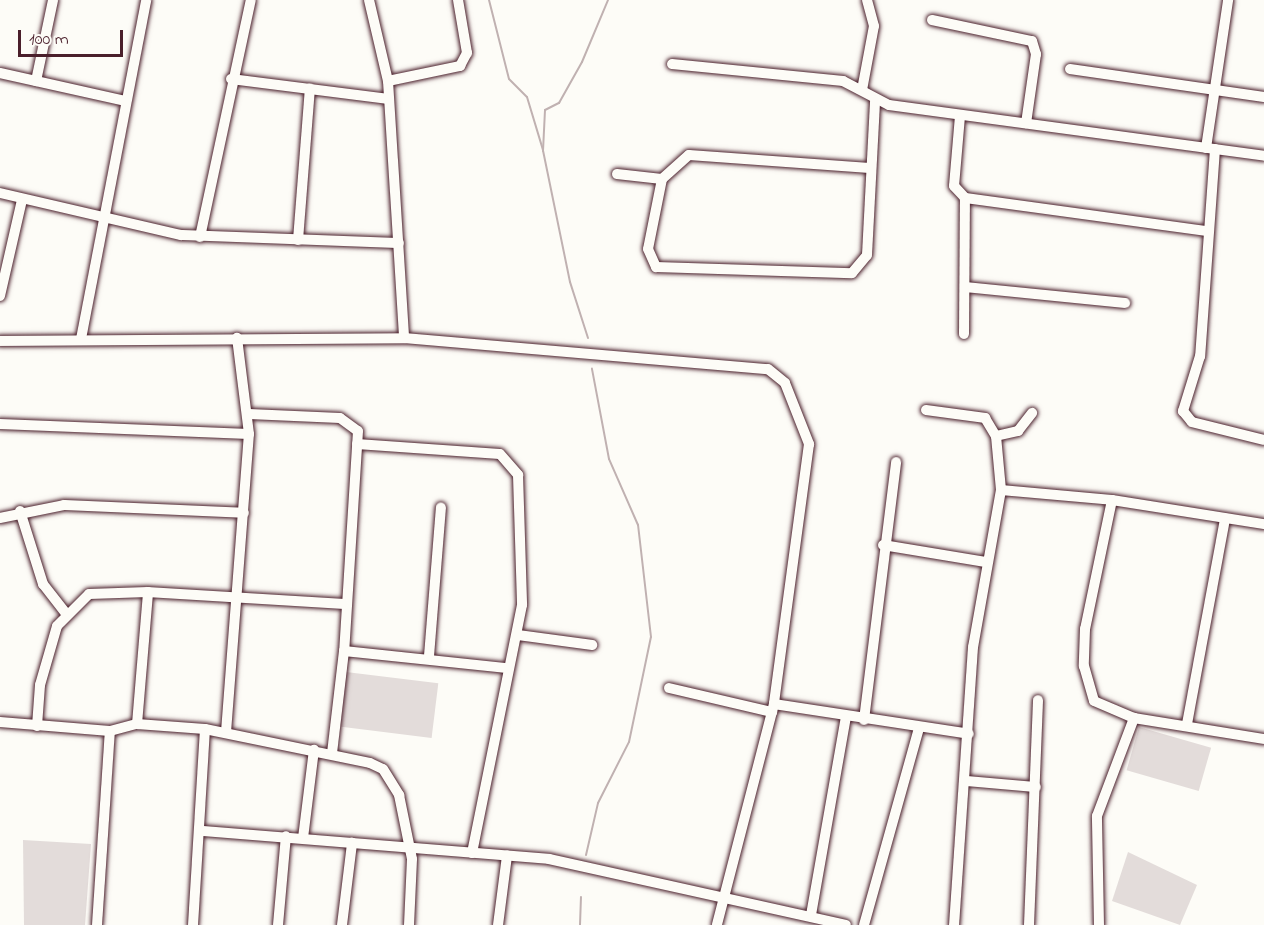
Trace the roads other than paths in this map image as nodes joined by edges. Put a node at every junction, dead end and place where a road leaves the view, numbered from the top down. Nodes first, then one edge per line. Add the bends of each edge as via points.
1 (53, 0) edge
2 (147, 0) edge
3 (250, 0) edge
4 (369, 0) edge
5 (458, 0) edge
6 (867, 0) edge
7 (1228, 0) edge
8 (932, 20) dead end
9 (672, 64) dead end
10 (1070, 69) dead end
11 (0, 73) edge
12 (231, 79) junction
13 (36, 81) junction
14 (388, 81) junction
15 (310, 88) junction
16 (862, 90) junction
17 (1214, 92) junction
18 (1264, 97) edge
19 (389, 99) junction
20 (874, 100) junction
21 (125, 101) junction
22 (960, 116) junction
23 (1026, 123) junction
24 (1211, 148) junction
25 (1264, 156) edge
26 (870, 168) junction
27 (616, 174) dead end
28 (662, 179) junction
29 (0, 193) edge
30 (964, 198) junction
31 (22, 200) junction
32 (102, 219) junction
33 (1206, 231) junction
34 (200, 237) junction
35 (298, 240) junction
36 (399, 243) junction
37 (1, 283) edge
38 (965, 286) junction
39 (0, 296) edge
40 (1125, 303) dead end
41 (964, 334) dead end
42 (237, 338) junction
43 (404, 338) junction
44 (81, 339) junction
45 (0, 341) edge
46 (926, 410) dead end
47 (1032, 413) dead end
48 (249, 414) junction
49 (0, 424) edge
50 (249, 434) junction
51 (996, 436) junction
52 (1264, 440) edge
53 (357, 444) junction
54 (896, 462) dead end
55 (1001, 490) junction
56 (1113, 500) junction
57 (441, 507) dead end
58 (20, 511) junction
59 (244, 513) junction
60 (0, 518) edge
61 (1225, 518) junction
62 (1264, 524) edge
63 (883, 545) junction
64 (986, 562) junction
65 (148, 592) junction
66 (239, 597) junction
67 (344, 604) junction
68 (65, 612) junction
69 (518, 635) junction
70 (592, 645) dead end
71 (345, 651) junction
72 (429, 656) junction
73 (507, 668) junction
74 (669, 688) dead end
75 (1038, 700) dead end
76 (773, 708) junction
77 (846, 717) junction
78 (1134, 718) junction
79 (864, 720) junction
80 (0, 722) edge
81 (137, 724) junction
82 (1187, 724) junction
83 (37, 726) junction
84 (919, 728) junction
85 (205, 729) junction
86 (110, 731) junction
87 (226, 732) junction
88 (969, 734) junction
89 (1264, 740) edge
90 (314, 750) junction
91 (332, 753) junction
92 (966, 781) junction
93 (1036, 787) junction
94 (202, 831) junction
95 (286, 836) junction
96 (303, 838) junction
97 (352, 843) junction
98 (406, 847) junction
99 (471, 853) junction
100 (507, 856) junction
101 (725, 898) junction
102 (806, 914) junction
103 (97, 925) edge
104 (193, 925) edge
105 (278, 925) edge
106 (342, 925) edge
107 (409, 925) edge
108 (498, 925) edge
109 (717, 925) edge
110 (797, 925) edge
111 (846, 925) edge
112 (864, 925) edge
113 (954, 925) edge
114 (1029, 925) edge
115 (1100, 925) edge

1 - 13 street
2 - 21 street
3 - 12 street
4 - 14 street
5 - 14 street via 467,53 460,66
6 - 16 street via 874,26
7 - 17 street
8 - 23 street via 1032,41 1036,54
9 - 16 street via 843,81
10 - 17 street
11 - 13 street
12 - 15 street
12 - 34 street
13 - 21 street
14 - 19 street
15 - 19 street
15 - 35 street
16 - 20 street
17 - 18 street
17 - 24 street
19 - 36 street
20 - 22 street
20 - 26 street
21 - 32 street
22 - 23 street
22 - 30 street via 954,186
23 - 24 street
24 - 25 street
24 - 33 street
26 - 28 street via 689,155
26 - 28 street via 867,255 852,273 656,267 648,249
27 - 28 street
29 - 31 street
30 - 33 street
30 - 38 street
31 - 32 street
31 - 37 street
32 - 34 street
32 - 44 street
33 - 52 street via 1200,356 1183,411 1192,422
34 - 35 street
35 - 36 street
36 - 43 street
37 - 39 street
38 - 40 street
38 - 41 street
42 - 43 street
42 - 44 street
42 - 48 street
43 - 76 street via 768,369 785,383 809,444
44 - 45 street
46 - 51 street via 986,418
47 - 51 street via 1018,431
48 - 50 street
48 - 53 street via 340,418 352,422
49 - 50 street
50 - 59 street
51 - 55 street
53 - 67 street
53 - 69 street via 500,454 512,463 523,514
54 - 63 street
55 - 56 street
55 - 64 street
56 - 61 street
56 - 78 street via 1085,629 1084,666 1094,701
57 - 72 street
58 - 59 street via 64,505
58 - 60 street
58 - 68 street via 43,584
59 - 66 street
61 - 62 street
61 - 82 street
63 - 64 street
63 - 79 street
64 - 88 street via 973,647
65 - 66 street
65 - 68 street via 90,594
65 - 81 street
66 - 67 street
66 - 87 street
67 - 71 street
68 - 83 street via 45,661
69 - 70 street
69 - 73 street
71 - 72 street
71 - 91 street
72 - 73 street
73 - 99 street
74 - 76 street
75 - 93 street
76 - 77 street
76 - 101 street
77 - 79 street
77 - 102 street
78 - 82 street
78 - 115 street via 1097,816
79 - 84 street
80 - 83 street
81 - 85 street
81 - 86 street
82 - 89 street
83 - 86 street
84 - 88 street
84 - 112 street
85 - 87 street
85 - 94 street
86 - 103 street
87 - 90 street
88 - 92 street
90 - 91 street
90 - 96 street
91 - 98 street via 370,763 387,775 399,795
92 - 93 street
92 - 113 street
93 - 114 street
94 - 95 street
94 - 104 street
95 - 96 street
95 - 105 street
96 - 97 street
97 - 98 street
97 - 106 street
98 - 99 street
98 - 107 street via 412,859
99 - 100 street
100 - 101 street via 572,862
100 - 108 street
101 - 102 street
101 - 109 street
102 - 110 street
102 - 111 street

